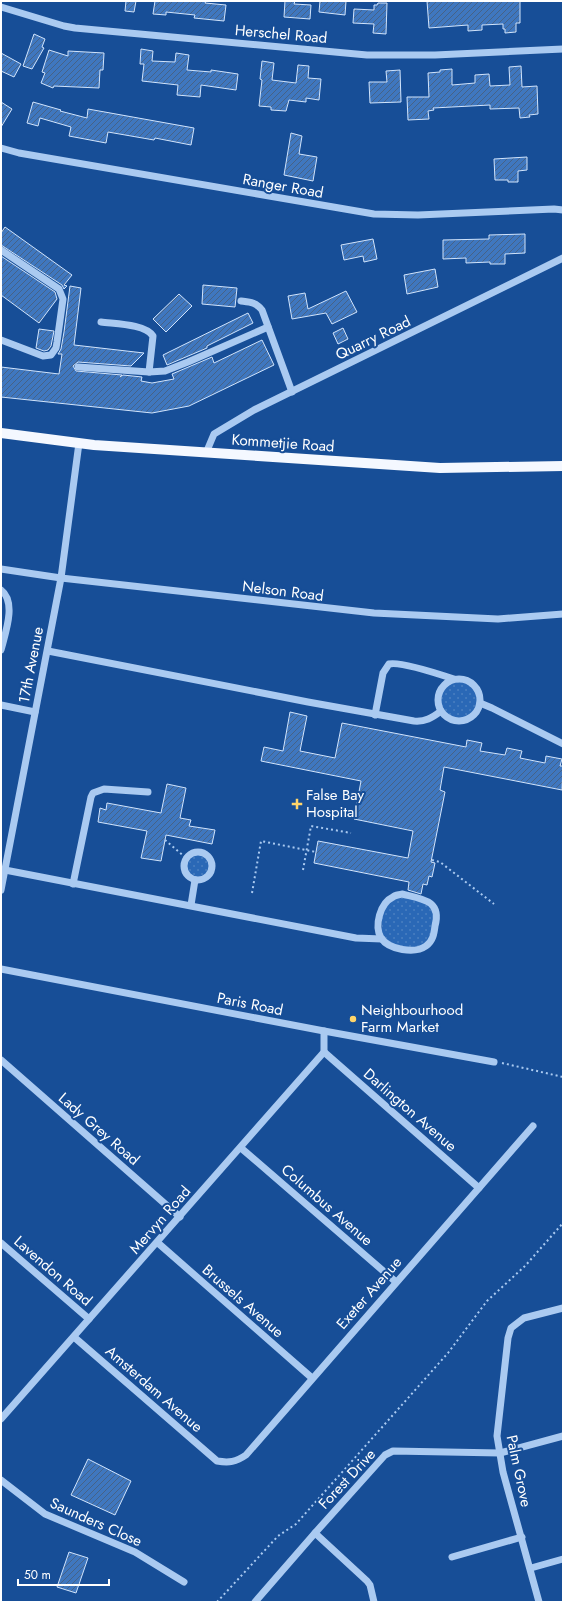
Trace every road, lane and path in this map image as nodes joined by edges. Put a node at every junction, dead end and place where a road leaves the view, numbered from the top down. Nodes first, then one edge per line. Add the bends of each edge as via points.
1 (1, 6) edge
2 (563, 49) edge
3 (1, 148) edge
4 (563, 210) edge
5 (1, 250) edge
6 (563, 258) edge
7 (241, 301) dead end
8 (101, 322) dead end
9 (268, 327) junction
10 (1, 340) edge
11 (78, 367) dead end
12 (149, 372) junction
13 (292, 392) junction
14 (1, 433) edge
15 (79, 443) junction
16 (206, 453) junction
17 (563, 466) edge
18 (1, 569) edge
19 (61, 578) junction
20 (1, 590) edge
21 (563, 614) edge
22 (1, 650) edge
23 (48, 650) junction
24 (454, 680) junction
25 (480, 703) junction
26 (1, 705) edge
27 (441, 711) junction
28 (35, 712) junction
29 (375, 715) junction
30 (563, 744) edge
31 (148, 792) dead end
32 (351, 833) dead end
33 (165, 840) dead end
34 (306, 850) junction
35 (316, 852) dead end
36 (186, 858) junction
37 (432, 860) dead end
38 (5, 870) junction
39 (303, 870) dead end
40 (195, 880) junction
41 (74, 884) junction
42 (1, 890) edge
43 (252, 893) dead end
44 (494, 904) dead end
45 (191, 905) junction
46 (382, 939) junction
47 (1, 969) edge
48 (324, 1031) junction
49 (324, 1052) junction
50 (1, 1060) edge
51 (494, 1062) joint
52 (563, 1077) edge
53 (533, 1126) dead end
54 (241, 1148) junction
55 (479, 1188) junction
56 (180, 1217) junction
57 (563, 1223) edge
58 (1, 1243) edge
59 (158, 1243) junction
60 (396, 1282) junction
61 (563, 1308) edge
62 (89, 1320) junction
63 (74, 1337) junction
64 (312, 1378) junction
65 (1, 1419) edge
66 (563, 1436) edge
67 (500, 1453) junction
68 (217, 1461) joint
69 (1, 1480) edge
70 (315, 1533) junction
71 (522, 1537) junction
72 (452, 1557) dead end
73 (563, 1559) edge
74 (531, 1568) junction
75 (184, 1582) dead end
76 (217, 1602) edge
77 (255, 1602) edge
78 (374, 1602) edge
79 (539, 1602) edge

1 - 2 street, Herschel Road via 75,28 367,56
3 - 4 street, Ranger Road via 33,156 374,214
5 - 10 street via 59,289 63,298 56,348 51,355 43,356
6 - 13 street, Quarry Road
7 - 9 street via 259,306
8 - 12 street via 141,327 150,332 152,336
9 - 12 street via 165,371
9 - 13 street
11 - 12 street
13 - 16 street, Quarry Road via 220,429 214,434
14 - 15 main road, Kommetjie Road
15 - 16 main road, Kommetjie Road
15 - 19 street, 17th Avenue
16 - 17 main road, Kommetjie Road via 440,468
18 - 19 street, Nelson Road
19 - 21 street, Nelson Road via 374,614 498,619
19 - 23 street, 17th Avenue
20 - 22 street via 8,598 9,604
23 - 28 street, 17th Avenue
23 - 29 street
24 - 25 street via 473,684 478,690
24 - 27 street via 443,686 439,692
24 - 29 street via 430,671 389,664 383,673
25 - 27 street via 474,715 463,721 451,720
25 - 30 street
26 - 28 street
27 - 29 street via 420,722
28 - 38 street, 17th Avenue
31 - 41 street via 104,789 93,793
32 - 34 path via 311,826
33 - 36 path
34 - 35 path
34 - 39 path
34 - 43 path via 261,841
36 - 40 street via 184,872
36 - 40 street via 198,852 210,858 211,872 204,879
37 - 44 path via 440,862
38 - 41 street
38 - 42 street, 17th Avenue
40 - 45 street
41 - 45 street
45 - 46 street via 356,938
46 - 46 street via 378,926 386,901 402,894 424,899 432,904 437,919 432,939 427,945 413,950 397,948
47 - 48 street, Paris Road
48 - 49 street
48 - 51 street, Paris Road
49 - 54 street, Mervyn Road
49 - 55 street, Darlington Avenue
50 - 56 street, Lady Grey Road
51 - 52 path
53 - 55 street, Exeter Avenue
54 - 56 street, Mervyn Road
54 - 60 street, Columbus Avenue
55 - 60 street, Exeter Avenue
56 - 59 street, Mervyn Road
57 - 76 path via 526,1266 487,1300 448,1353 296,1524 278,1536
58 - 62 street, Lavendon Road
59 - 62 street, Mervyn Road
59 - 64 street, Brussels Avenue
60 - 64 street, Exeter Avenue
61 - 67 street, Palm Grove via 524,1318 511,1328 497,1436
62 - 63 street, Mervyn Road
63 - 65 street, Mervyn Road
63 - 68 street, Amsterdam Avenue
64 - 68 street, Exeter Avenue via 246,1454 237,1461
66 - 67 street, Forest Drive
67 - 70 street, Forest Drive via 393,1451 378,1461
67 - 71 street, Palm Grove
69 - 75 street, Saunders Close via 45,1514 135,1552
70 - 77 street, Forest Drive
70 - 78 street via 367,1581
71 - 72 street
71 - 74 street, Palm Grove
73 - 74 street
74 - 79 street, Palm Grove

